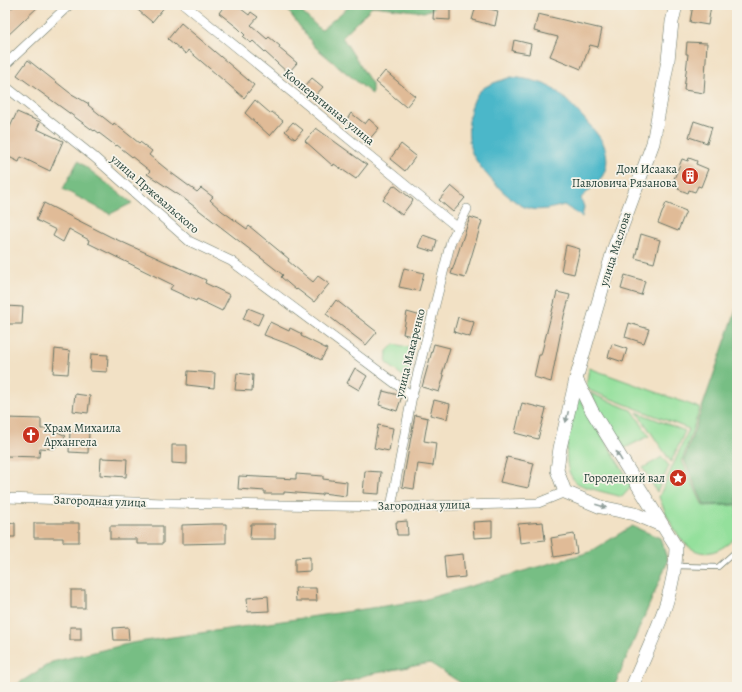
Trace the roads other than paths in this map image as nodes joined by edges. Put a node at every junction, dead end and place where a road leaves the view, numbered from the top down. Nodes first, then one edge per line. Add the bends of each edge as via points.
1 (69, 5) edge
2 (185, 5) edge
3 (676, 5) edge
4 (6, 62) edge
5 (5, 74) edge
6 (5, 86) edge
7 (467, 209) dead end
8 (458, 228) junction
9 (576, 379) junction
10 (412, 396) junction
11 (565, 492) junction
12 (5, 498) edge
13 (391, 507) junction
14 (661, 525) junction
15 (737, 550) edge
16 (676, 566) junction
17 (632, 687) edge

1 - 4 street
2 - 8 street, Кооперативная улица
3 - 9 street, улица Маслова via 653,143 614,248
4 - 5 street
6 - 10 street, улица Пржевальского via 94,157 189,241 231,261
7 - 8 street, улица Макаренко
8 - 10 street, улица Макаренко via 450,241
9 -> 11 street, улица Маслова via 557,470
14 -> 9 street via 592,411
10 - 13 street, улица Макаренко
11 - 13 street, Загородная улица via 538,503
11 -> 14 street via 601,507 635,514
12 - 13 street, Загородная улица
14 - 16 street via 676,547
15 - 16 lane via 718,567
16 - 17 street via 668,599

